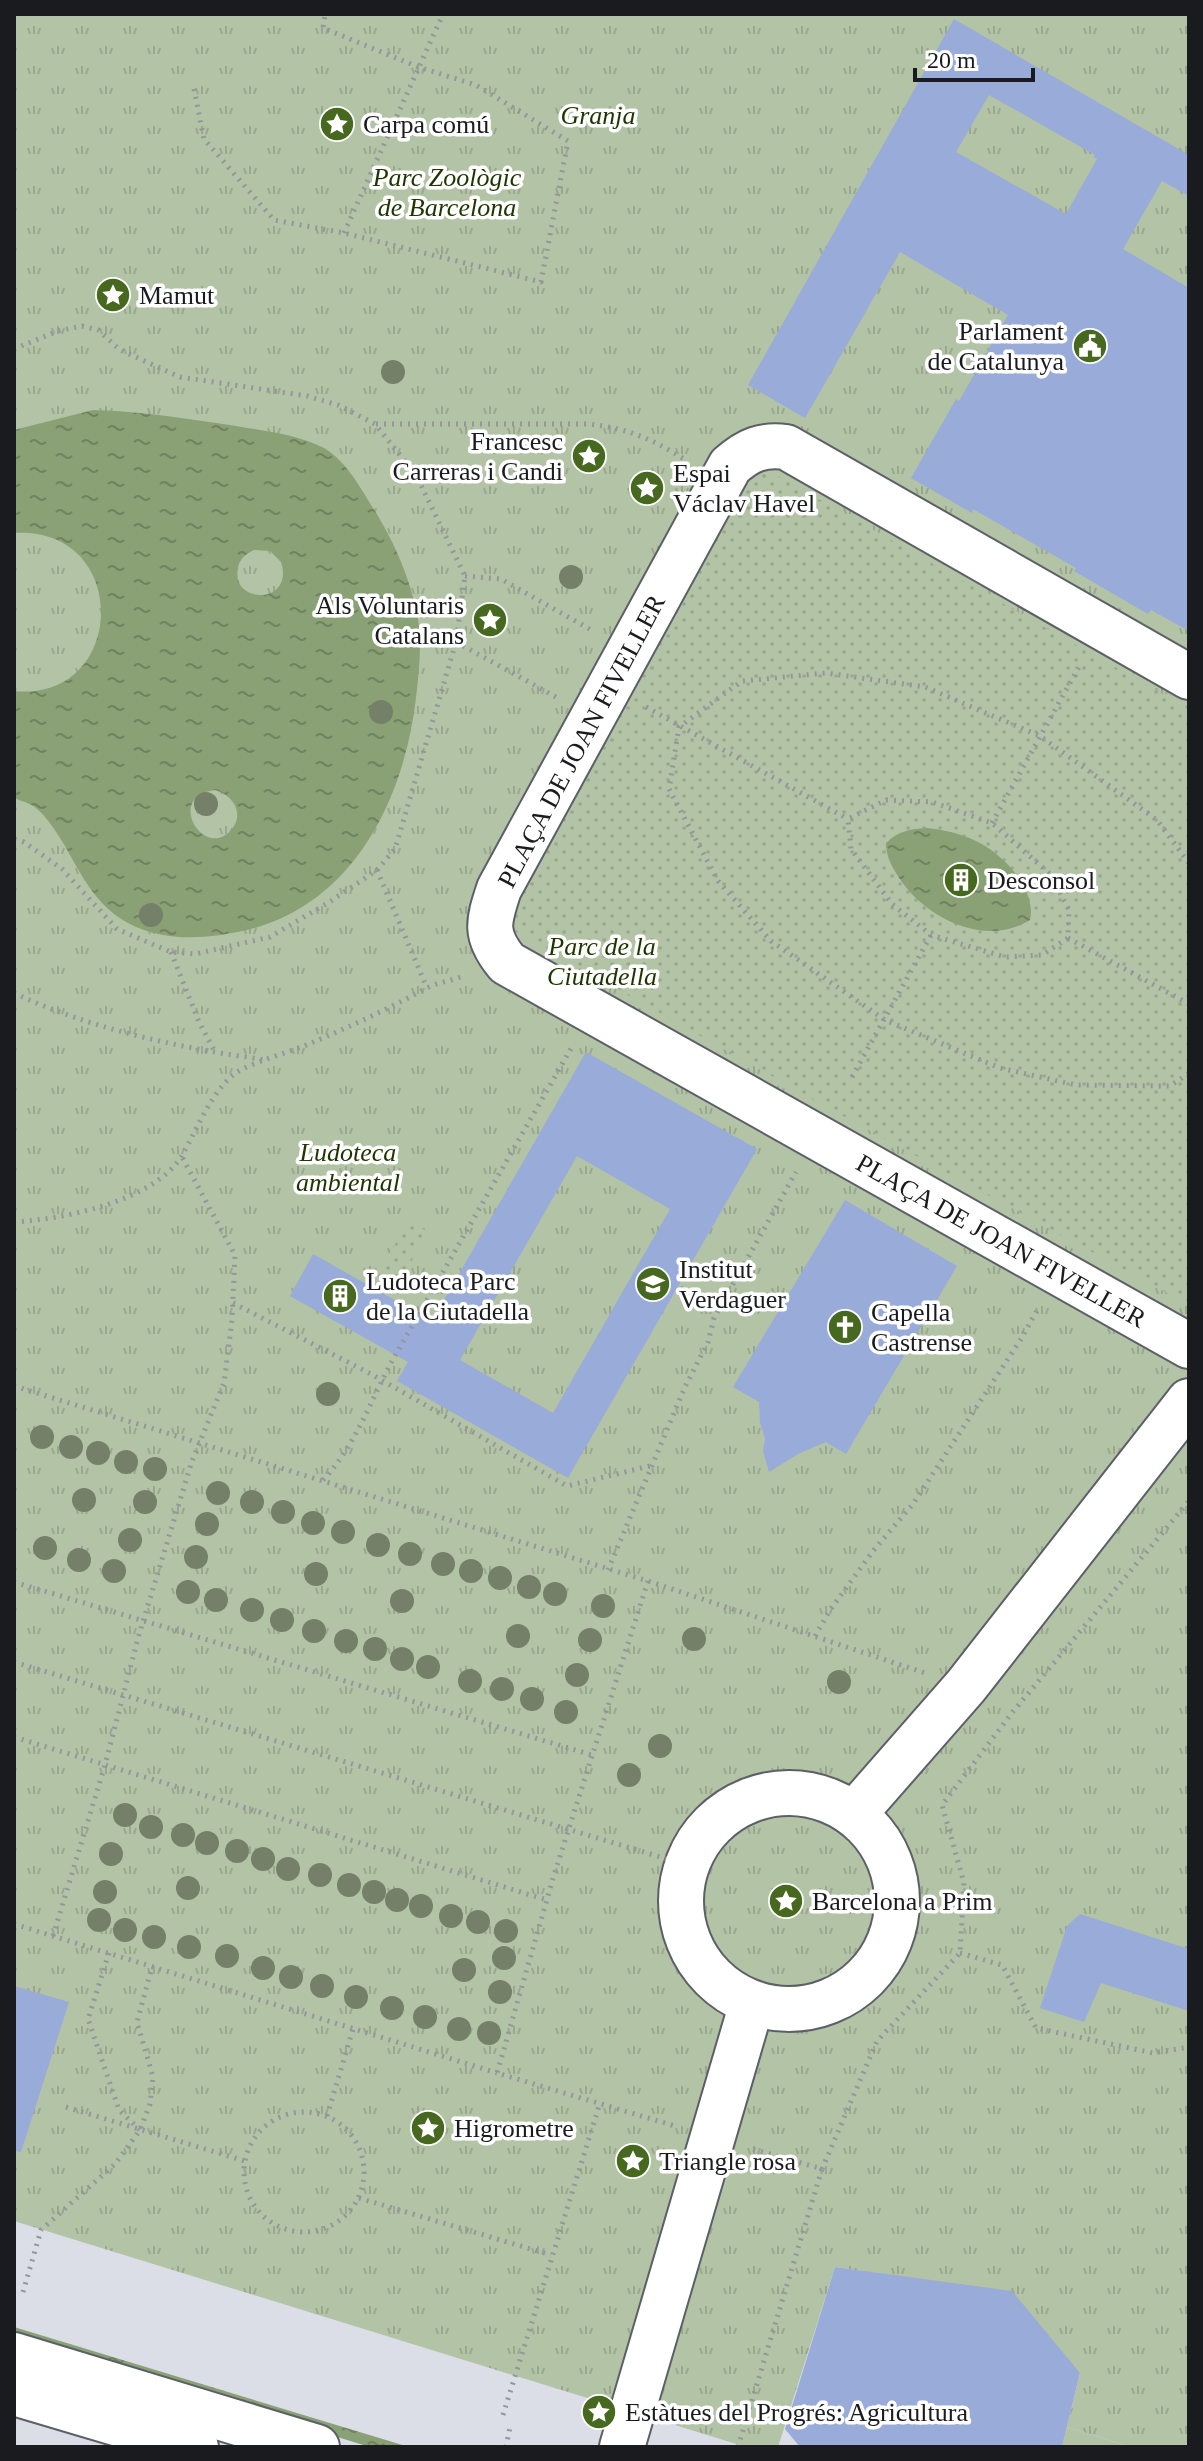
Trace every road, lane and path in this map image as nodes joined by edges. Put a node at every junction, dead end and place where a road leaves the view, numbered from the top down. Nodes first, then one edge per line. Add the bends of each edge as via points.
1 (325, 14) edge
2 (443, 14) edge
3 (418, 67) junction
4 (194, 89) dead end
5 (344, 233) junction
6 (14, 349) edge
7 (375, 424) junction
8 (721, 482) junction
9 (465, 576) junction
10 (1101, 627) junction
11 (603, 636) dead end
12 (456, 642) junction
13 (1189, 677) edge
14 (566, 702) dead end
15 (643, 706) dead end
16 (679, 727) junction
17 (1040, 736) junction
18 (848, 819) junction
19 (992, 823) junction
20 (14, 839) edge
21 (1189, 863) edge
22 (377, 870) junction
23 (931, 935) junction
24 (1068, 938) junction
25 (171, 952) junction
26 (507, 963) junction
27 (427, 988) junction
28 (14, 993) edge
29 (1189, 1004) edge
30 (592, 1010) junction
31 (885, 1020) junction
32 (215, 1051) junction
33 (269, 1060) junction
34 (1189, 1073) edge
35 (852, 1077) dead end
36 (182, 1157) junction
37 (802, 1161) dead end
38 (14, 1222) edge
39 (1056, 1272) junction
40 (233, 1303) junction
41 (1189, 1346) edge
42 (381, 1380) junction
43 (14, 1386) edge
44 (1189, 1401) edge
45 (198, 1441) junction
46 (654, 1465) junction
47 (323, 1480) junction
48 (1189, 1501) edge
49 (608, 1570) junction
50 (648, 1581) junction
51 (14, 1582) edge
52 (143, 1621) junction
53 (815, 1636) junction
54 (14, 1662) edge
55 (929, 1674) dead end
56 (123, 1697) junction
57 (14, 1737) edge
58 (592, 1755) junction
59 (105, 1765) junction
60 (854, 1814) junction
61 (568, 1830) junction
62 (687, 1865) junction
63 (547, 1900) junction
64 (14, 1924) edge
65 (53, 1936) junction
66 (109, 1953) junction
67 (960, 1953) junction
68 (152, 1967) junction
69 (752, 2003) junction
70 (353, 2028) junction
71 (1189, 2047) edge
72 (497, 2073) junction
73 (600, 2103) junction
74 (66, 2107) dead end
75 (327, 2116) junction
76 (680, 2128) dead end
77 (140, 2130) junction
78 (751, 2149) dead end
79 (245, 2161) junction
80 (822, 2169) junction
81 (359, 2198) junction
82 (551, 2255) junction
83 (23, 2292) dead end
84 (14, 2355) edge
85 (14, 2393) edge
86 (503, 2415) dead end
87 (510, 2427) dead end
88 (196, 2447) edge
89 (317, 2447) edge
90 (506, 2447) edge
91 (622, 2447) edge
92 (738, 2447) edge

1 - 3 path via 323,28
2 - 3 path
3 - 5 path
3 - 5 path via 476,85 568,141 541,282
4 - 5 path via 204,139 274,220
6 - 7 path via 82,326 180,377 307,396
7 - 8 path via 614,427 650,438
7 - 9 path via 416,475
8 - 10 street, PLAÇA DE JOAN FIVELLER via 744,453 767,444 786,447
8 - 26 street, PLAÇA DE JOAN FIVELLER via 499,889 489,933
9 - 11 path via 501,579
9 - 12 path
10 - 13 street, PLAÇA DE JOAN FIVELLER
10 - 17 path
12 - 14 path
12 - 22 path via 395,849
15 - 16 path
16 - 17 path via 742,681 826,673 925,687
16 - 18 path
16 - 31 path via 669,789 718,881 771,941
17 - 19 path
17 - 21 path via 1157,820
18 - 19 path via 886,800 932,802
18 - 23 path via 851,849 892,904
19 - 24 path via 1051,875 1069,910
20 - 25 path via 62,869 117,929
22 - 25 path via 270,937 210,952
22 - 27 path
23 - 24 path via 1005,957 1042,955
23 - 31 path
24 - 29 path
25 - 32 path
26 - 27 path via 486,964
26 - 30 street, PLAÇA DE JOAN FIVELLER
27 - 33 path
28 - 32 path via 113,1029
30 - 39 street, PLAÇA DE JOAN FIVELLER
30 - 42 path
31 - 34 path via 1000,1068 1076,1085 1170,1086
31 - 35 path
32 - 33 path
33 - 36 path via 236,1073 206,1108
36 - 38 path via 163,1179 124,1200 42,1221
36 - 40 path via 235,1255
37 - 46 path via 714,1318
39 - 41 street, PLAÇA DE JOAN FIVELLER
39 - 53 path via 1021,1339 913,1504 873,1551
40 - 42 path
40 - 45 path via 224,1383
42 - 46 path via 567,1486
42 - 47 path via 345,1452
43 - 45 path
44 - 60 street via 966,1686
45 - 47 path
45 - 52 path
46 - 49 path
47 - 49 path
48 - 67 path via 942,1805 964,1883
49 - 50 path
50 - 53 path
50 - 58 path
51 - 52 path
52 - 56 path
52 - 58 path
53 - 55 path
54 - 56 path
56 - 59 path
56 - 61 path
57 - 59 path
58 - 61 path
59 - 63 path
59 - 65 path
60 - 62 street via 825,1798 791,1792 758,1797 719,1819
60 - 69 street via 878,1839 893,1869 897,1903 891,1937 875,1966 850,1990 819,2005 785,2009
61 - 62 path
61 - 63 path
62 - 69 street via 681,1898 684,1931 699,1962 722,1987
63 - 72 path
64 - 65 path
65 - 66 path
66 - 68 path
66 - 77 path via 88,2019 119,2110
67 - 71 path via 1002,1965 1036,2028 1153,2053
67 - 80 path via 877,2041
68 - 70 path
68 - 77 path via 137,2022 153,2077
69 - 91 street
70 - 72 path
70 - 75 path
72 - 73 path
73 - 76 path
73 - 82 path
74 - 77 path
75 - 79 path via 288,2114 270,2122 256,2135
75 - 81 path via 357,2141 365,2179
77 - 79 path
77 - 83 path via 115,2164 41,2230
78 - 80 path
79 - 81 path via 247,2193 257,2211 291,2232 331,2227
80 - 92 path
81 - 82 path
82 - 86 path
84 - 89 street
85 - 88 street
87 - 90 path

